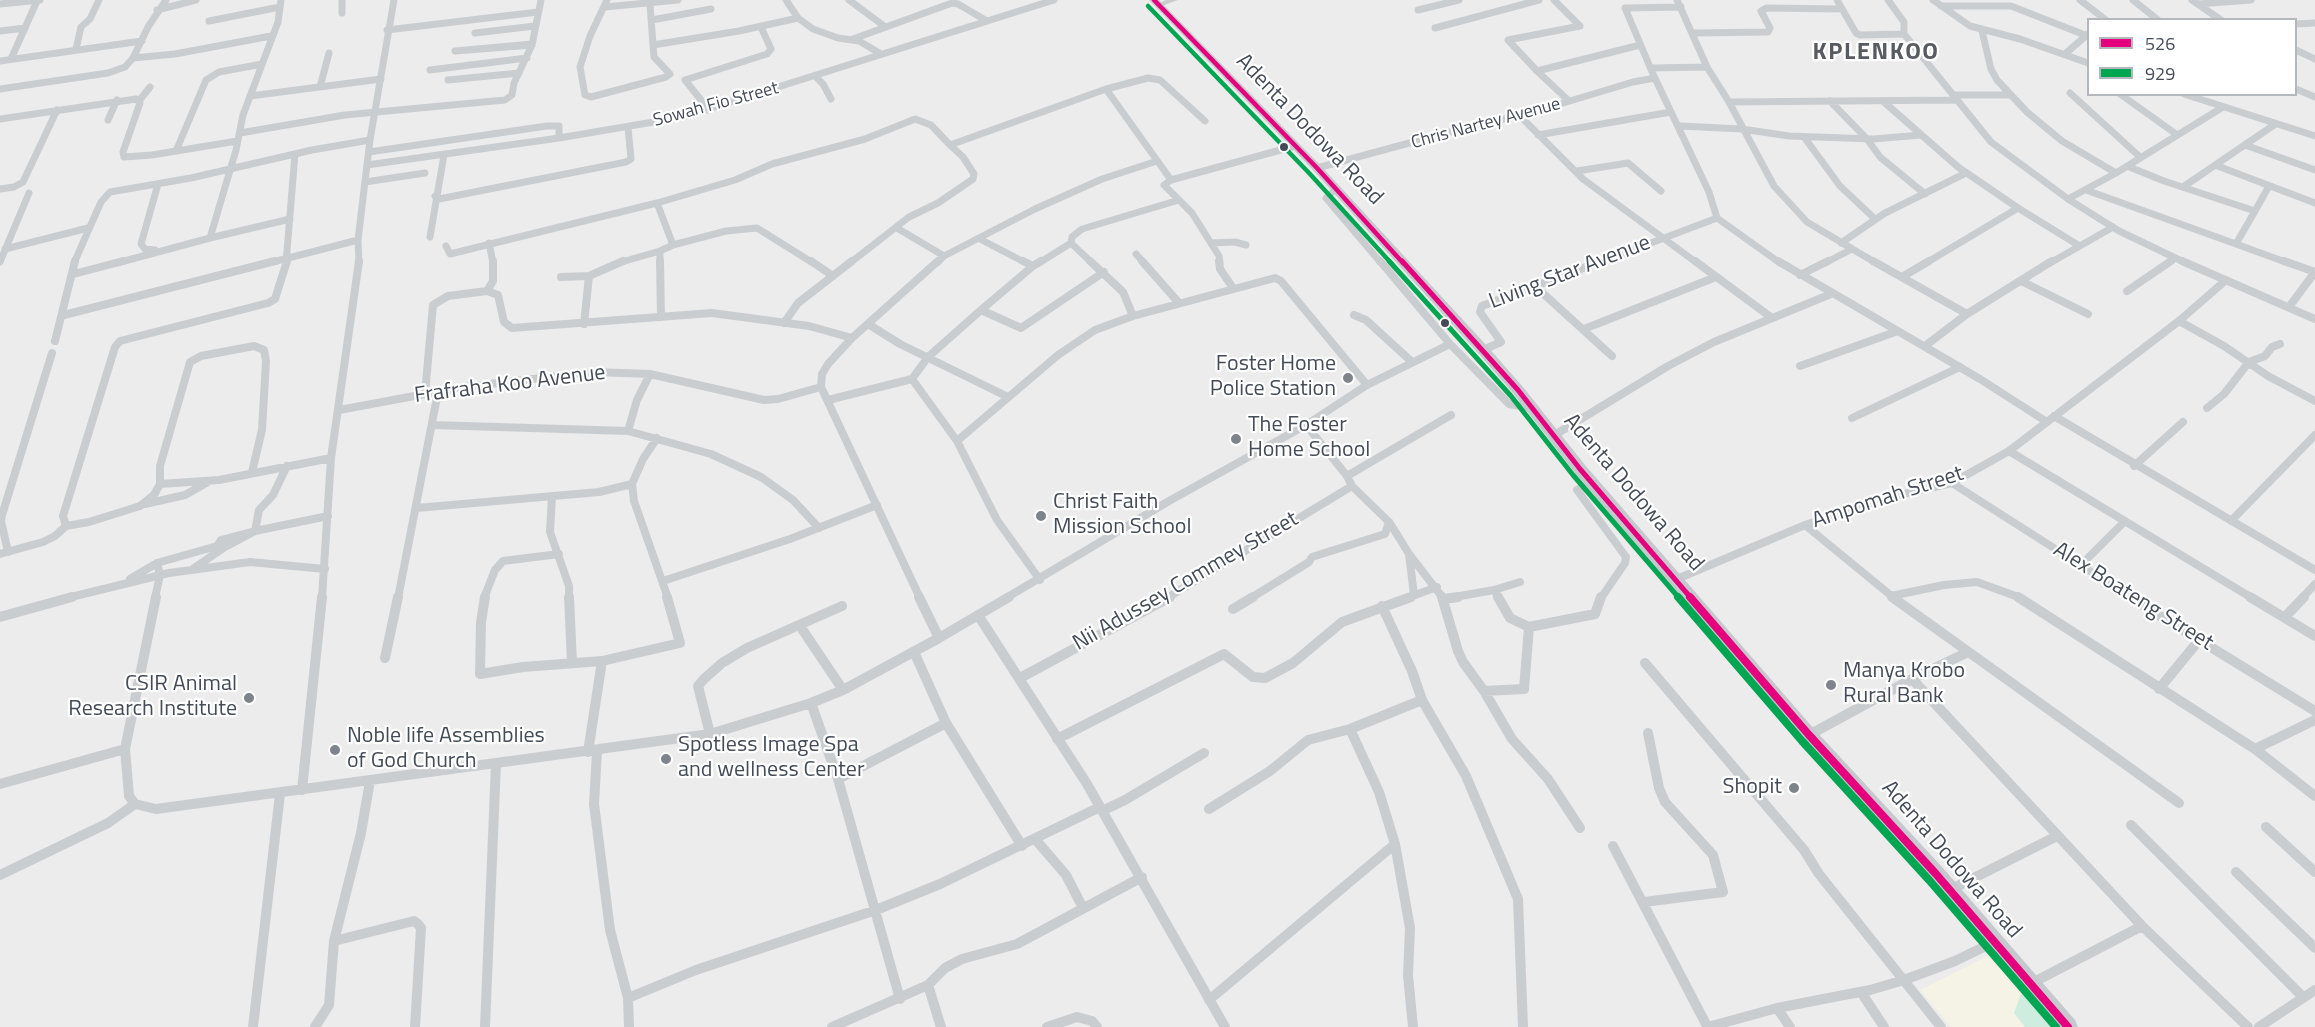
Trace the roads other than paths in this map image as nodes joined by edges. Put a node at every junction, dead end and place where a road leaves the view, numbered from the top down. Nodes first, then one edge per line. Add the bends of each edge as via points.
1 (39, 0) edge
2 (99, 0) edge
3 (166, 0) edge
4 (196, 0) edge
5 (342, 0) edge
6 (394, 0) edge
7 (541, 0) edge
8 (678, 0) edge
9 (786, 0) edge
10 (849, 0) edge
11 (1054, 0) edge
12 (1174, 0) edge
13 (1459, 0) edge
14 (1539, 0) edge
15 (1554, 0) edge
16 (1622, 0) edge
17 (1790, 0) edge
18 (1837, 0) edge
19 (1888, 0) edge
20 (1933, 0) edge
21 (2080, 0) edge
22 (2133, 0) edge
23 (2251, 0) edge
24 (2195, 2) edge
25 (1156, 3) edge
26 (0, 4) edge
27 (280, 4) edge
28 (606, 4) edge
29 (650, 4) junction
30 (1679, 4) edge
31 (1941, 6) junction
32 (1625, 8) junction
33 (1795, 8) junction
34 (711, 9) dead end
35 (1841, 9) junction
36 (157, 10) junction
37 (1418, 10) dead end
38 (538, 12) junction
39 (342, 13) dead end
40 (798, 18) junction
41 (2103, 18) edge
42 (2156, 18) edge
43 (2218, 18) edge
44 (652, 20) junction
45 (209, 21) dead end
46 (987, 21) junction
47 (2315, 22) edge
48 (2297, 24) edge
49 (535, 26) junction
50 (884, 26) junction
51 (761, 27) junction
52 (25, 28) junction
53 (1435, 28) dead end
54 (387, 30) junction
55 (0, 31) edge
56 (1982, 31) junction
57 (475, 33) dead end
58 (1694, 33) junction
59 (1904, 34) junction
60 (2087, 34) edge
61 (271, 36) junction
62 (854, 39) junction
63 (142, 41) junction
64 (532, 44) junction
65 (652, 45) junction
66 (1641, 45) junction
67 (76, 49) junction
68 (485, 49) dead end
69 (329, 53) dead end
70 (2303, 53) edge
71 (881, 54) junction
72 (2065, 54) junction
73 (134, 58) junction
74 (526, 58) junction
75 (11, 59) junction
76 (2315, 59) edge
77 (0, 61) edge
78 (2087, 63) edge
79 (262, 64) junction
80 (1707, 67) junction
81 (1651, 68) junction
82 (430, 70) dead end
83 (1537, 71) junction
84 (519, 73) junction
85 (815, 76) junction
86 (1655, 78) junction
87 (381, 79) junction
88 (448, 80) dead end
89 (150, 87) dead end
90 (320, 87) junction
91 (0, 89) edge
92 (1106, 89) junction
93 (2297, 90) edge
94 (2070, 93) dead end
95 (2011, 95) junction
96 (250, 96) junction
97 (2123, 96) edge
98 (2189, 96) edge
99 (1955, 98) junction
100 (2315, 98) edge
101 (831, 99) dead end
102 (117, 100) junction
103 (139, 101) junction
104 (1569, 101) junction
105 (1830, 101) junction
106 (1729, 102) junction
107 (1884, 102) junction
108 (2223, 107) junction
109 (57, 110) junction
110 (709, 110) junction
111 (1671, 112) junction
112 (376, 114) junction
113 (1520, 116) junction
114 (0, 119) edge
115 (108, 120) dead end
116 (1205, 121) dead end
117 (2274, 125) junction
118 (1680, 126) junction
119 (628, 127) junction
120 (1742, 129) junction
121 (240, 133) junction
122 (2176, 134) junction
123 (1538, 135) junction
124 (1922, 135) junction
125 (2315, 136) edge
126 (1804, 137) junction
127 (559, 138) junction
128 (1867, 139) junction
129 (370, 140) junction
130 (237, 141) junction
131 (950, 145) junction
132 (2245, 145) junction
133 (1295, 146) junction
134 (176, 151) junction
135 (369, 152) junction
136 (295, 154) junction
137 (444, 155) junction
138 (2140, 157) junction
139 (1156, 161) junction
140 (367, 165) junction
141 (2215, 165) junction
142 (2127, 166) junction
143 (1317, 168) junction
144 (229, 170) junction
145 (2315, 170) edge
146 (1576, 171) junction
147 (425, 173) dead end
148 (1965, 173) junction
149 (2116, 173) junction
150 (1171, 180) junction
151 (365, 182) junction
152 (158, 184) junction
153 (2183, 186) junction
154 (2269, 186) junction
155 (0, 189) edge
156 (1335, 190) junction
157 (2086, 190) junction
158 (1661, 191) dead end
159 (29, 193) dead end
160 (1924, 194) junction
161 (435, 196) junction
162 (2068, 199) junction
163 (1179, 200) junction
164 (657, 203) junction
165 (2315, 203) edge
166 (2018, 208) junction
167 (2255, 211) junction
168 (1717, 218) junction
169 (290, 219) junction
170 (1875, 219) junction
171 (2113, 227) junction
172 (88, 228) junction
173 (897, 228) junction
174 (430, 237) dead end
175 (210, 238) junction
176 (1664, 238) junction
177 (980, 239) junction
178 (358, 240) junction
179 (489, 243) junction
180 (1071, 243) junction
181 (1211, 243) junction
182 (1841, 243) junction
183 (2236, 244) junction
184 (673, 245) junction
185 (1246, 245) dead end
186 (2078, 245) junction
187 (446, 246) dead end
188 (5, 249) junction
189 (1852, 249) junction
190 (164, 250) junction
191 (660, 251) junction
192 (1136, 254) dead end
193 (944, 256) junction
194 (288, 257) junction
195 (2175, 258) junction
196 (0, 262) edge
197 (1033, 266) junction
198 (1104, 272) junction
199 (2315, 272) edge
200 (74, 274) junction
201 (1800, 275) junction
202 (589, 276) junction
203 (833, 276) junction
204 (1716, 277) junction
205 (1902, 277) junction
206 (561, 278) dead end
207 (2226, 280) junction
208 (2022, 281) junction
209 (1536, 287) junction
210 (1233, 288) junction
211 (487, 291) junction
212 (2127, 291) dead end
213 (1831, 294) junction
214 (1179, 303) junction
215 (2289, 307) junction
216 (981, 310) junction
217 (1967, 314) junction
218 (2088, 314) dead end
219 (64, 315) junction
220 (1354, 315) dead end
221 (1133, 316) junction
222 (661, 317) junction
223 (1772, 318) junction
224 (2315, 320) edge
225 (2180, 321) junction
226 (784, 322) junction
227 (584, 324) junction
228 (868, 324) junction
229 (1584, 329) junction
230 (1898, 331) junction
231 (852, 338) junction
232 (55, 341) dead end
233 (1450, 344) junction
234 (2280, 344) dead end
235 (1925, 346) junction
236 (1483, 350) junction
237 (52, 353) dead end
238 (1612, 356) dead end
239 (928, 357) junction
240 (1412, 363) junction
241 (2249, 363) junction
242 (1800, 366) dead end
243 (1960, 367) junction
244 (650, 374) junction
245 (912, 379) junction
246 (1367, 385) junction
247 (821, 387) junction
248 (438, 392) junction
249 (425, 394) junction
250 (1008, 397) junction
251 (828, 400) junction
252 (2315, 401) edge
253 (1531, 408) junction
254 (2207, 408) dead end
255 (339, 410) junction
256 (1451, 415) dead end
257 (1852, 418) dead end
258 (2050, 419) junction
259 (2183, 422) dead end
260 (432, 425) junction
261 (1306, 425) junction
262 (628, 430) junction
263 (2315, 435) edge
264 (1553, 436) junction
265 (657, 438) junction
266 (957, 441) junction
267 (2009, 451) junction
268 (331, 458) junction
269 (287, 466) junction
270 (2134, 466) junction
271 (252, 472) junction
272 (1347, 476) junction
273 (212, 480) junction
274 (1592, 483) junction
275 (1952, 483) junction
276 (160, 484) junction
277 (632, 484) junction
278 (1352, 486) junction
279 (552, 497) junction
280 (877, 505) junction
281 (140, 506) junction
282 (417, 508) junction
283 (328, 516) junction
284 (2125, 521) junction
285 (2231, 521) junction
286 (1389, 522) junction
287 (1805, 525) junction
288 (66, 526) junction
289 (819, 528) junction
290 (255, 531) junction
291 (222, 546) junction
292 (4, 553) edge
293 (559, 554) junction
294 (1409, 554) junction
295 (157, 563) junction
296 (2080, 566) junction
297 (325, 569) junction
298 (191, 570) junction
299 (2315, 570) edge
300 (160, 575) junction
301 (1677, 579) junction
302 (1040, 580) junction
303 (663, 581) junction
304 (1520, 582) dead end
305 (123, 584) junction
306 (2315, 584) edge
307 (1437, 587) junction
308 (1494, 590) junction
309 (1414, 595) junction
310 (1891, 597) junction
311 (1444, 599) junction
312 (842, 606) dead end
313 (1382, 606) junction
314 (1233, 609) dead end
315 (978, 615) junction
316 (2285, 617) junction
317 (0, 618) edge
318 (800, 626) junction
319 (1529, 627) junction
320 (2315, 636) edge
321 (939, 638) junction
322 (2200, 639) junction
323 (914, 652) junction
324 (1966, 652) junction
325 (385, 658) dead end
326 (572, 662) junction
327 (602, 662) junction
328 (1645, 663) dead end
329 (1020, 678) junction
330 (1912, 679) junction
331 (2159, 689) junction
332 (843, 690) junction
333 (1484, 691) junction
334 (1422, 700) junction
335 (811, 703) junction
336 (2315, 711) edge
337 (2315, 720) edge
338 (946, 723) junction
339 (1350, 729) junction
340 (1648, 733) dead end
341 (710, 734) junction
342 (1809, 735) junction
343 (1057, 739) junction
344 (125, 749) junction
345 (2254, 749) junction
346 (593, 751) junction
347 (1204, 753) dead end
348 (496, 764) junction
349 (838, 779) junction
350 (370, 781) junction
351 (0, 784) edge
352 (302, 790) junction
353 (280, 794) junction
354 (2315, 796) edge
355 (2179, 803) dead end
356 (135, 804) junction
357 (1101, 809) junction
358 (1209, 809) dead end
359 (2131, 825) dead end
360 (2266, 827) dead end
361 (1580, 828) dead end
362 (2057, 836) junction
363 (1035, 839) junction
364 (1395, 844) junction
365 (1022, 846) junction
366 (1613, 846) dead end
367 (2236, 872) dead end
368 (2315, 872) edge
369 (0, 875) edge
370 (1142, 877) junction
371 (1950, 890) junction
372 (1644, 902) junction
373 (1083, 908) junction
374 (876, 909) junction
375 (2142, 926) junction
376 (334, 941) junction
377 (1994, 942) junction
378 (2315, 948) edge
379 (1904, 980) junction
380 (2030, 984) junction
381 (928, 985) junction
382 (2315, 990) edge
383 (1861, 992) junction
384 (2302, 997) junction
385 (628, 998) junction
386 (900, 999) junction
387 (1209, 1000) junction
388 (1777, 1008) junction
389 (253, 1027) edge
390 (315, 1027) edge
391 (415, 1027) edge
392 (485, 1027) edge
393 (629, 1027) edge
394 (832, 1027) edge
395 (941, 1027) edge
396 (1047, 1027) edge
397 (1097, 1027) edge
398 (1225, 1027) edge
399 (1413, 1027) edge
400 (1523, 1027) edge
401 (1707, 1027) edge
402 (1790, 1027) edge
403 (1884, 1027) edge
404 (1941, 1027) edge
405 (2067, 1027) edge
406 (2248, 1027) edge
407 (2259, 1027) edge

1 - 26 street
1 - 52 street
2 - 67 street via 90,19 81,27
3 - 36 street
4 - 36 street
5 - 39 street
6 - 54 street
7 - 38 street
8 - 29 street
9 - 40 street
10 - 50 street
11 - 46 street, Sowah Fio Street via 1018,8
12 - 25 street
13 - 37 street
14 - 53 street
15 - 83 street via 1580,26 1508,40
16 - 32 street
17 - 33 street
18 - 35 street
19 - 59 street via 1904,22
20 - 31 street
21 - 41 street
22 - 42 street
23 - 24 street
24 - 43 street
25 - 133 main road, Adenta Dodowa Road
27 - 45 street
27 - 61 street
28 - 29 street
28 - 65 street via 580,67 585,95 591,97 666,77 670,74 654,57
29 - 44 street
30 - 32 street
30 - 58 street
31 - 56 street
31 - 60 street via 2011,6
32 - 66 street
33 - 35 street
33 - 58 street via 1762,9 1768,32
34 - 44 street
35 - 59 street via 1860,35
36 - 63 street
38 - 49 street
38 - 54 street
40 - 51 street
40 - 62 street via 831,36
44 - 65 street
46 - 50 street via 952,3
46 - 71 street, Sowah Fio Street
47 - 48 street
49 - 57 street
49 - 64 street
50 - 62 street
51 - 65 street
51 - 110 street via 771,49 767,54 686,80
52 - 55 street
52 - 75 street
54 - 87 street
56 - 72 street
56 - 95 street via 1991,69
58 - 80 street
59 - 99 street
60 - 72 street
61 - 73 street
61 - 79 street
62 - 71 street
63 - 67 street
63 - 73 street
64 - 68 street
64 - 74 street
66 - 81 street
66 - 83 street
67 - 75 street
69 - 90 street
70 - 76 street
71 - 85 street, Sowah Fio Street
72 - 78 street
73 - 91 street via 125,67 108,73
74 - 82 street
74 - 84 street
75 - 77 street
79 - 96 street
79 - 134 street via 219,72 206,80
80 - 81 street
80 - 106 street
81 - 86 street
83 - 104 street
84 - 88 street
84 - 112 street via 512,95 505,100
85 - 101 street
85 - 110 street, Sowah Fio Street
86 - 104 street, Chris Nartey Avenue
86 - 111 street
87 - 90 street
87 - 112 street
89 - 103 street
90 - 96 street
92 - 116 street via 1155,78
92 - 131 street
92 - 139 street
93 - 100 street
94 - 138 street
95 - 99 street
95 - 149 street via 2049,132
96 - 121 street
97 - 122 street
98 - 108 street
99 - 107 street
99 - 162 street via 1991,141
102 - 103 street
102 - 109 street
102 - 115 street
103 - 134 street via 124,157
104 - 113 street, Chris Nartey Avenue
105 - 106 street
105 - 107 street
105 - 128 street
106 - 120 street
107 - 124 street
108 - 117 street
108 - 122 street
109 - 114 street
109 - 155 street via 23,182
110 - 119 street, Sowah Fio Street
111 - 118 street
111 - 123 street
112 - 121 street via 337,116
112 - 129 street
113 - 123 street
113 - 143 street, Chris Nartey Avenue
117 - 125 street
117 - 132 street
118 - 120 street
118 - 168 street
119 - 127 street, Sowah Fio Street
119 - 161 street via 628,162
120 - 126 street
120 - 182 street via 1781,196 1807,222
121 - 130 street
122 - 138 street
123 - 146 street
124 - 128 street
124 - 148 street
126 - 128 street
126 - 170 street via 1840,186
127 - 135 street via 559,126 550,125
127 - 137 street, Sowah Fio Street
128 - 160 street via 1880,157
129 - 135 street
129 - 136 street
130 - 134 street
130 - 144 street
131 - 164 street via 931,125 915,119 865,139 763,167 735,180
131 - 173 street via 963,157 974,174 972,179
132 - 141 street
132 - 145 street
133 - 143 main road, Adenta Dodowa Road
133 - 150 street
135 - 140 street
136 - 144 street
136 - 169 street
137 - 140 street, Sowah Fio Street
137 - 161 street
138 - 142 street
139 - 150 street
139 - 177 street via 1035,208
140 - 151 street
141 - 153 street
141 - 154 street
142 - 149 street
142 - 153 street
143 - 156 main road, Adenta Dodowa Road
144 - 152 street
144 - 175 street
146 - 158 street via 1628,164
146 - 176 street
147 - 151 street
148 - 160 street
148 - 166 street
149 - 157 street
150 - 163 street via 1164,185
151 - 178 street
152 - 172 street via 110,192 104,196
152 - 190 street via 141,244 145,249
153 - 167 street
154 - 165 street
154 - 167 street
156 - 233 street via 1326,198
156 - 236 main road, Adenta Dodowa Road
157 - 162 street
157 - 183 street
159 - 188 street
160 - 170 street
161 - 174 street
162 - 171 street
163 - 180 street via 1082,229
163 - 181 street
164 - 179 street
164 - 184 street
166 - 186 street
166 - 205 street
167 - 183 street
168 - 176 street, Living Star Avenue
168 - 201 street
169 - 175 street
169 - 194 street
170 - 182 street
171 - 186 street
171 - 195 street
172 - 188 street
172 - 200 street via 75,260
173 - 193 street
173 - 203 street
175 - 190 street
176 - 204 street
176 - 209 street, Living Star Avenue
177 - 193 street
177 - 197 street
178 - 194 street
178 - 255 street via 359,268
179 - 187 street via 450,254
179 - 211 street via 494,267
180 - 197 street
180 - 198 street
181 - 185 street
181 - 210 street via 1219,256 1220,269
182 - 189 street
183 - 199 street
184 - 191 street
184 - 203 street via 726,231 756,228
186 - 208 street
188 - 196 street
189 - 201 street
189 - 205 street
190 - 200 street
191 - 202 street via 616,263
191 - 222 street
192 - 214 street
193 - 228 street
194 - 219 street
194 - 288 street via 275,299 268,303 118,343 63,516
195 - 207 street
195 - 212 street
197 - 216 street
198 - 216 street via 1021,328
198 - 221 street via 1124,293
199 - 215 street
200 - 219 street
201 - 213 street
202 - 206 street
202 - 227 street
203 - 226 street via 798,303
204 - 223 street
204 - 229 street
205 - 217 street
207 - 215 street
207 - 225 street, Ampomah Street
208 - 217 street
208 - 218 street
209 - 229 street
209 - 236 street, Living Star Avenue via 1480,308 1501,341
210 - 214 street
210 - 246 street via 1279,280
211 - 227 street via 498,295 504,322 512,328
211 - 249 street via 448,296 433,305
213 - 223 street
213 - 230 street
214 - 221 street
215 - 224 street
216 - 239 street
217 - 235 street
219 - 232 street
220 - 240 street via 1366,320
221 - 250 street via 1093,332
222 - 226 street via 712,313
222 - 227 street
223 - 264 street via 1668,366
225 - 241 street
225 - 258 street, Ampomah Street
226 - 231 street
228 - 231 street
228 - 239 street
229 - 238 street
230 - 235 street
230 - 242 street
231 - 247 street via 828,364
233 - 240 street
233 - 253 street via 1509,404
234 - 241 street
235 - 243 street
236 - 253 main road, Adenta Dodowa Road
237 - 292 street via 2,515
239 - 245 street
239 - 250 street
240 - 246 street
241 - 252 street
241 - 254 street
243 - 257 street
243 - 258 street
244 - 247 street, Frafraha Koo Avenue via 764,400
244 - 248 street, Frafraha Koo Avenue via 571,374
244 - 262 street
245 - 251 street
245 - 266 street
246 - 261 street
247 - 251 street
248 - 249 street, Frafraha Koo Avenue
248 - 260 street
249 - 255 street, Frafraha Koo Avenue
250 - 266 street
251 - 280 street
253 - 264 main road, Adenta Dodowa Road
255 - 268 street
256 - 272 street
258 - 267 street, Ampomah Street
258 - 270 street
259 - 270 street
260 - 262 street
260 - 282 street
261 - 272 street
261 - 302 street via 1169,501
262 - 265 street
263 - 285 street
264 - 274 main road, Adenta Dodowa Road
265 - 277 street
265 - 289 street via 711,454 761,477 793,500
266 - 302 street via 998,520
267 - 275 street, Ampomah Street
267 - 284 street
268 - 269 street
268 - 283 street
269 - 271 street
269 - 290 street via 273,495 258,510
270 - 285 street
271 - 273 street
271 - 276 street via 262,430 266,361 264,350 254,346 201,356 190,362 160,466
272 - 278 street
273 - 276 street
273 - 281 street via 185,495
274 - 301 main road, Adenta Dodowa Road
274 - 319 street via 1577,489 1626,557 1625,563 1602,594 1595,614
275 - 287 street, Ampomah Street via 1886,498
275 - 296 street, Alex Boateng Street
276 - 281 street
277 - 279 street
277 - 303 street via 634,501
278 - 286 street
278 - 329 street, Nii Adussey Commey Street via 1164,600
279 - 282 street
279 - 293 street via 550,532
280 - 289 street
280 - 321 street
281 - 288 street
282 - 325 street
283 - 290 street
283 - 297 street
284 - 296 street
284 - 316 street
285 - 299 street
286 - 294 street
286 - 314 street via 1385,534 1312,556 1309,562
287 - 301 street, Ampomah Street
287 - 310 street
288 - 292 street via 43,542
289 - 303 street
290 - 291 street via 221,540
291 - 295 street
291 - 298 street
293 - 326 street via 569,586
293 - 326 street via 503,561 495,570 485,594 478,671 485,675
294 - 307 street
294 - 309 street
295 - 300 street
295 - 305 street
296 - 322 street, Alex Boateng Street
297 - 298 street via 250,562
297 - 352 street
298 - 300 street
300 - 305 street
300 - 344 street
301 - 342 main road, Adenta Dodowa Road
302 - 315 street
303 - 327 street via 680,643
304 - 308 street
305 - 317 street
306 - 316 street
307 - 309 street
307 - 311 street
308 - 311 street
308 - 319 street via 1510,618
309 - 313 street
310 - 324 street
310 - 331 street via 1944,585 1977,582 1990,586 2026,601
311 - 333 street via 1458,651
312 - 318 street
313 - 334 street
313 - 343 street via 1342,622 1293,663 1265,678 1252,677 1224,654
315 - 321 street
315 - 329 street
316 - 320 street
318 - 332 street
318 - 341 street via 747,648 722,663 698,686
319 - 333 street via 1526,687
321 - 323 street
322 - 331 street
322 - 336 street, Alex Boateng Street
323 - 332 street
323 - 338 street
324 - 330 street
324 - 355 street
326 - 327 street
327 - 346 street
328 - 379 street via 1804,850
329 - 343 street
330 - 342 street
330 - 362 street
331 - 345 street
332 - 335 street
333 - 361 street via 1512,739 1548,779
334 - 339 street
334 - 400 street via 1467,776 1518,899
335 - 341 street
335 - 349 street
337 - 345 street
338 - 349 street
338 - 365 street
339 - 358 street via 1305,742 1270,771
339 - 364 street via 1379,792
340 - 372 street via 1665,802 1713,855 1723,892
341 - 346 street
342 - 371 main road, Adenta Dodowa Road
343 - 357 street
344 - 351 street
344 - 356 street via 129,796
345 - 354 street
346 - 348 street
346 - 385 street via 594,804 610,930
347 - 357 street via 1125,800
348 - 350 street
348 - 392 street
349 - 374 street
350 - 352 street
350 - 376 street
352 - 353 street
353 - 356 street via 156,809
353 - 389 street
356 - 369 street via 108,823
357 - 363 street
357 - 370 street
359 - 384 street
360 - 368 street
362 - 371 street
362 - 375 street
363 - 365 street
363 - 373 street via 1066,875
364 - 387 street
364 - 399 street via 1410,928 1408,975
365 - 374 street
366 - 372 street
367 - 378 street
370 - 373 street
370 - 387 street
371 - 377 main road, Adenta Dodowa Road
372 - 401 street
373 - 381 street via 1017,944 962,958
374 - 385 street via 696,970
374 - 386 street
375 - 380 street
375 - 406 street
376 - 390 street via 329,1005
376 - 391 street via 414,921 418,924 421,928
377 - 379 street
377 - 380 main road, Adenta Dodowa Road
379 - 383 street
379 - 404 street
380 - 405 main road, Adenta Dodowa Road
381 - 386 street
381 - 395 street
382 - 384 street
383 - 388 street
383 - 403 street
384 - 407 street
385 - 393 street
386 - 394 street
387 - 398 street
388 - 401 street
388 - 402 street
396 - 397 street via 1077,1017 1092,1021

